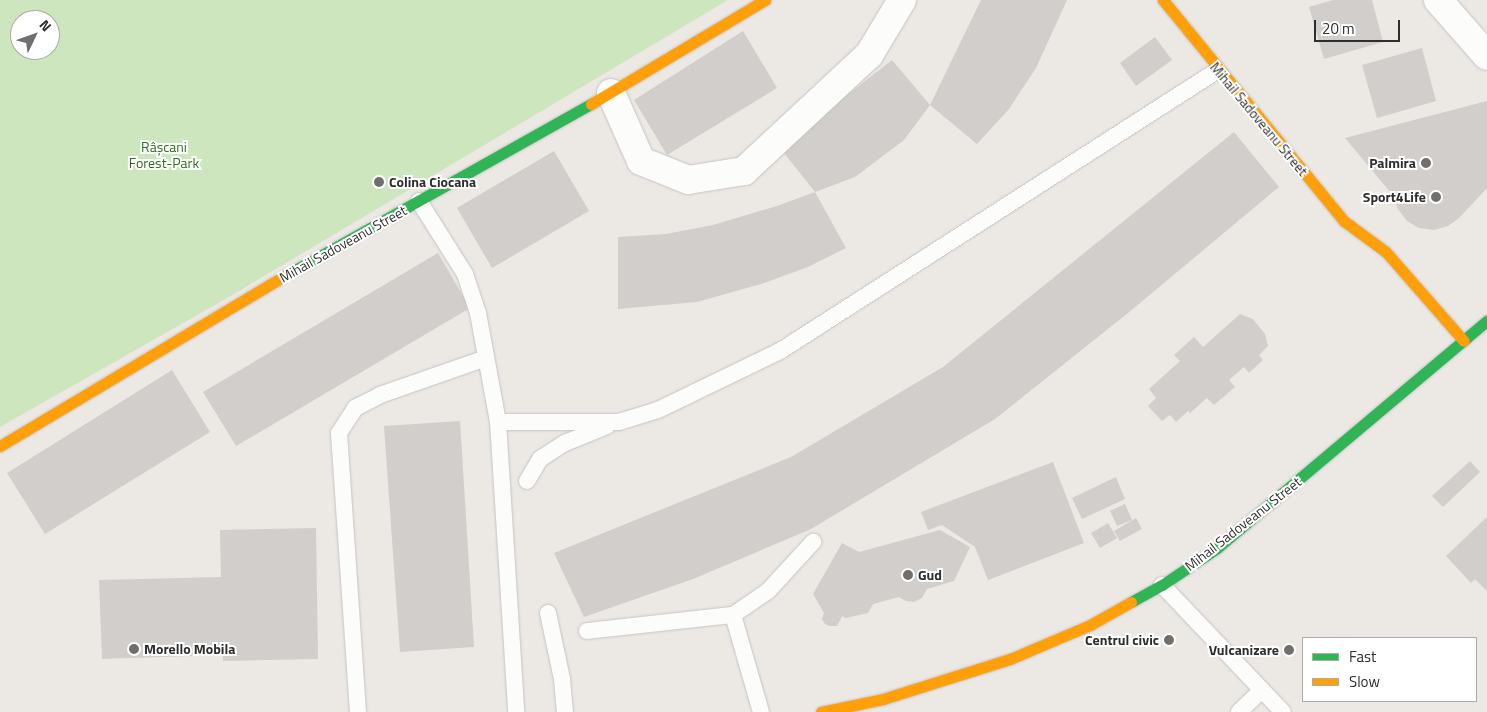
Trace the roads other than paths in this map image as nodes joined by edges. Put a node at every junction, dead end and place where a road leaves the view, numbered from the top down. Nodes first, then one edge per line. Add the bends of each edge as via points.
1 (765, 0) edge
2 (902, 0) edge
3 (1163, 0) edge
4 (1438, 0) edge
5 (1487, 56) edge
6 (1218, 70) junction
7 (611, 93) junction
8 (419, 201) junction
9 (1486, 325) edge
10 (1464, 341) junction
11 (486, 358) junction
12 (498, 422) junction
13 (619, 422) junction
14 (0, 446) edge
15 (528, 481) dead end
16 (813, 542) dead end
17 (1162, 586) junction
18 (548, 613) dead end
19 (733, 615) junction
20 (587, 630) dead end
21 (1262, 690) junction
22 (358, 712) edge
23 (516, 712) edge
24 (565, 712) edge
25 (761, 712) edge
26 (821, 712) edge
27 (1239, 712) edge
28 (1283, 712) edge

1 - 7 street, Mihail Sadoveanu Street
2 - 7 street via 869,55 744,171 688,180 641,161
3 - 6 street, Mihail Sadoveanu Street
4 - 5 street
6 - 10 street, Mihail Sadoveanu Street via 1344,221 1386,252
6 - 13 lane via 780,351 658,410
7 - 8 street, Mihail Sadoveanu Street
8 - 11 lane via 465,274 478,313
8 - 14 street, Mihail Sadoveanu Street via 208,320
9 - 10 street, Mihail Sadoveanu Street
10 - 17 street, Mihail Sadoveanu Street via 1217,548
11 - 12 lane
11 - 22 lane via 380,395 355,408 339,433
12 - 13 lane
12 - 23 lane
13 - 15 lane via 565,442 540,459
16 - 19 lane via 768,591
17 - 21 lane
17 - 26 street, Mihail Sadoveanu Street via 1090,625 1010,659 883,699
18 - 24 lane via 562,679
19 - 20 lane
19 - 25 lane
21 - 27 lane
21 - 28 lane

